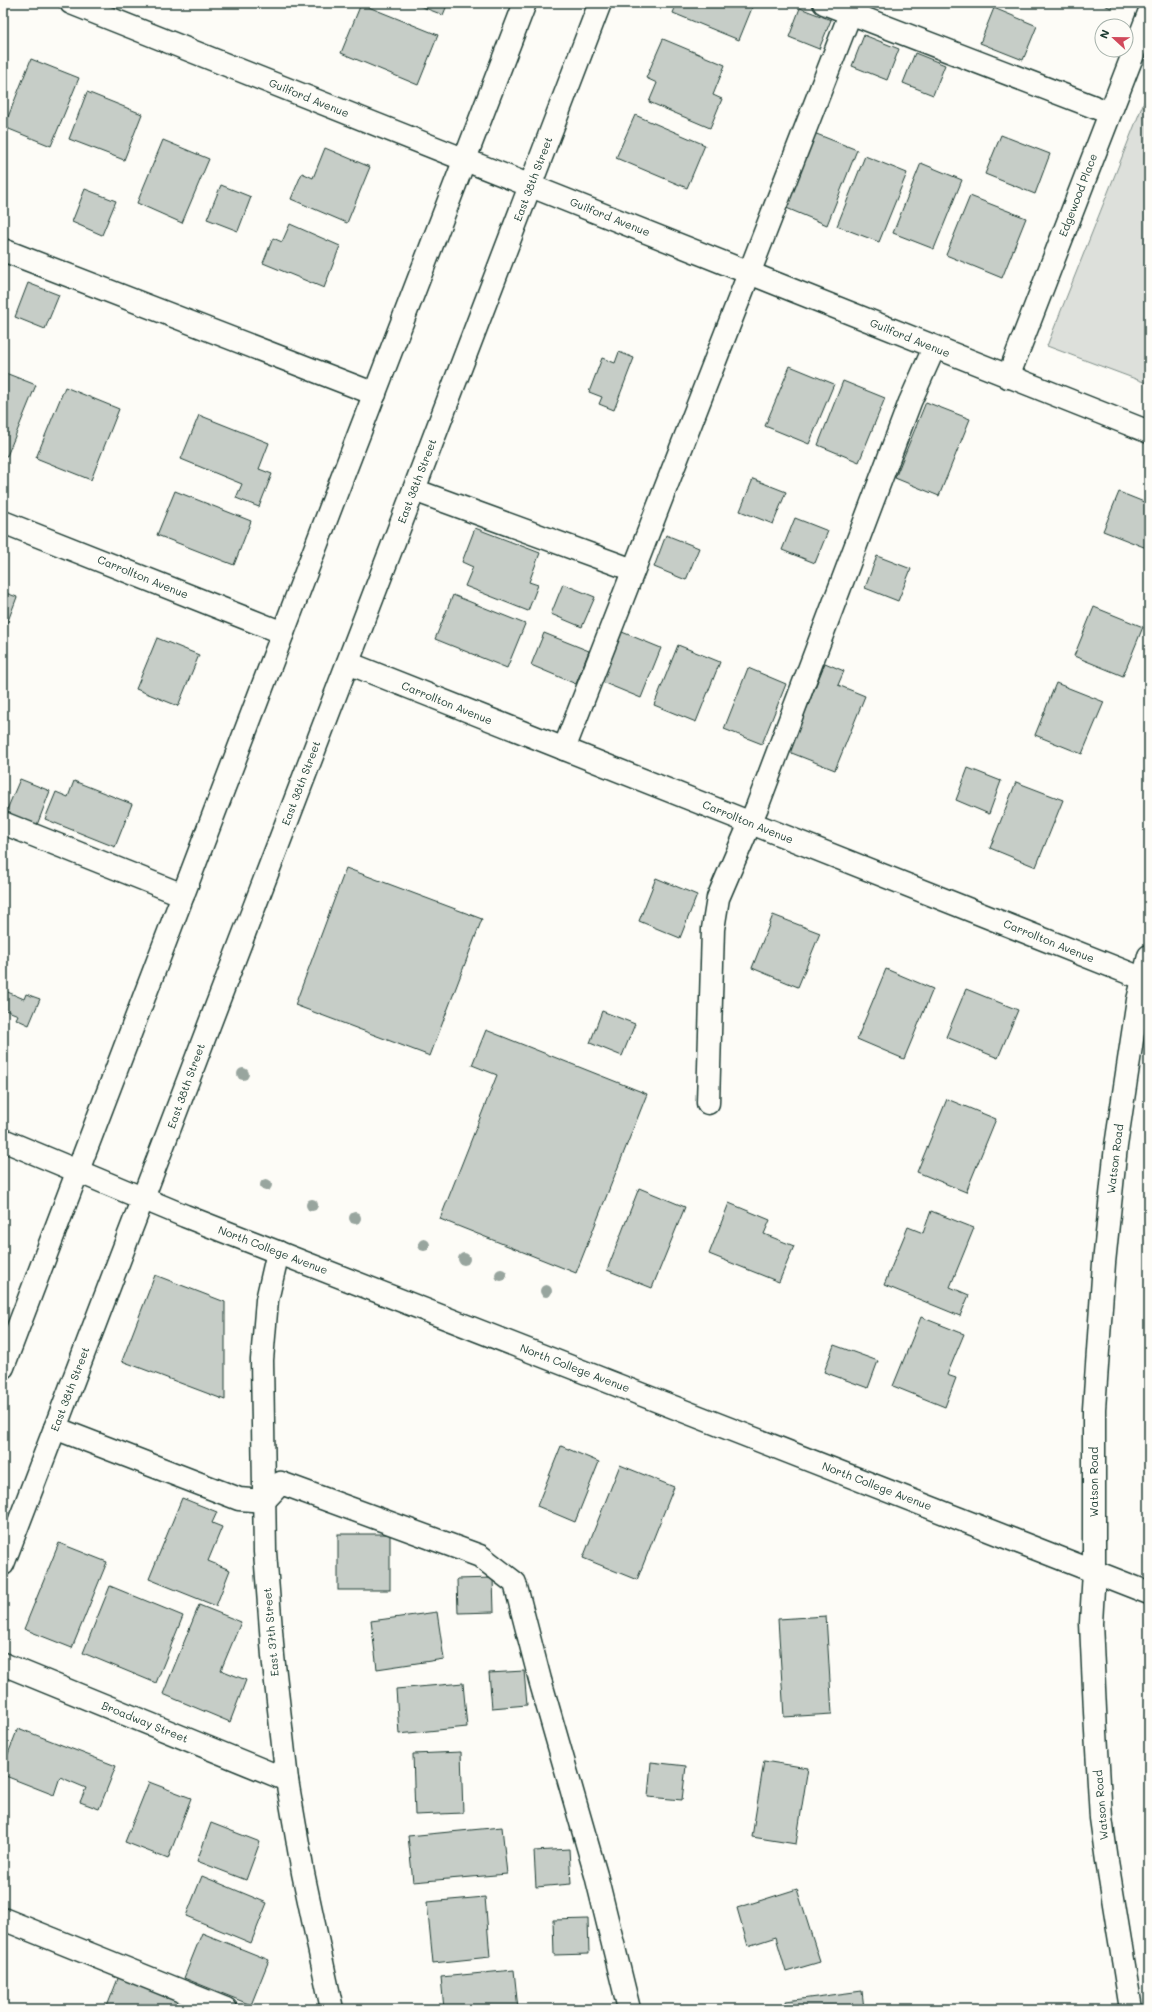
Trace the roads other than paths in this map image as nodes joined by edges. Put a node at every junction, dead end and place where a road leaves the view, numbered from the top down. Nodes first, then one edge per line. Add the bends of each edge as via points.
1 (71, 3) edge
2 (525, 3) edge
3 (600, 3) edge
4 (824, 3) edge
5 (1149, 13) edge
6 (850, 14) junction
7 (1110, 113) junction
8 (465, 159) junction
9 (531, 185) junction
10 (3, 250) edge
11 (748, 273) junction
12 (934, 348) junction
13 (1008, 377) junction
14 (375, 394) junction
15 (1149, 432) edge
16 (414, 490) junction
17 (3, 522) edge
18 (633, 570) junction
19 (283, 633) junction
20 (348, 663) junction
21 (564, 749) junction
22 (750, 822) junction
23 (3, 823) edge
24 (183, 895) junction
25 (1149, 956) edge
26 (1146, 980) edge
27 (708, 1103) dead end
28 (3, 1140) edge
29 (79, 1172) junction
30 (143, 1199) junction
31 (278, 1252) junction
32 (3, 1367) edge
33 (55, 1428) junction
34 (264, 1501) junction
35 (3, 1564) edge
36 (1094, 1571) junction
37 (1149, 1593) edge
38 (3, 1664) edge
39 (287, 1780) junction
40 (3, 1919) edge
41 (226, 2009) edge
42 (332, 2009) edge
43 (629, 2009) edge
44 (1131, 2009) edge

1 - 8 street, Guilford Avenue via 436,150
2 - 8 street
3 - 9 street, East 38th Street
4 - 6 street
5 - 7 street, Edgewood Place
6 - 7 street
6 - 11 street
7 - 13 street, Edgewood Place
8 - 9 street, Guilford Avenue
8 - 14 street
9 - 11 street, Guilford Avenue
9 - 16 street, East 38th Street
10 - 14 street
11 - 12 street, Guilford Avenue
11 - 18 street
12 - 13 street, Guilford Avenue
12 - 22 street via 910,402
13 - 15 street, Guilford Avenue
14 - 19 street
16 - 18 street
16 - 20 street, East 38th Street
17 - 19 street, Carrollton Avenue
18 - 21 street
19 - 24 street
20 - 21 street, Carrollton Avenue
20 - 30 street, East 38th Street
21 - 22 street, Carrollton Avenue
22 - 26 street, Carrollton Avenue
22 - 27 street via 718,898 713,929
23 - 24 street
24 - 29 street
25 - 26 street, Watson Road
26 - 36 street, Watson Road via 1126,1073 1104,1263 1094,1409
28 - 29 street, North College Avenue
29 - 30 street, North College Avenue
29 - 32 street
30 - 31 street, North College Avenue
30 - 33 street, East 38th Street
31 - 34 street, East 37th Street via 267,1300 262,1360
31 - 36 street, North College Avenue
33 - 34 street via 239,1499
33 - 35 street, East 38th Street
34 - 39 street, East 37th Street via 270,1626
34 - 43 street via 281,1483 480,1556 515,1583 596,1875
36 - 37 street, North College Avenue
36 - 44 street, Watson Road via 1091,1645 1101,1818
38 - 39 street, Broadway Street
39 - 42 street, East 37th Street via 303,1873
40 - 41 street

